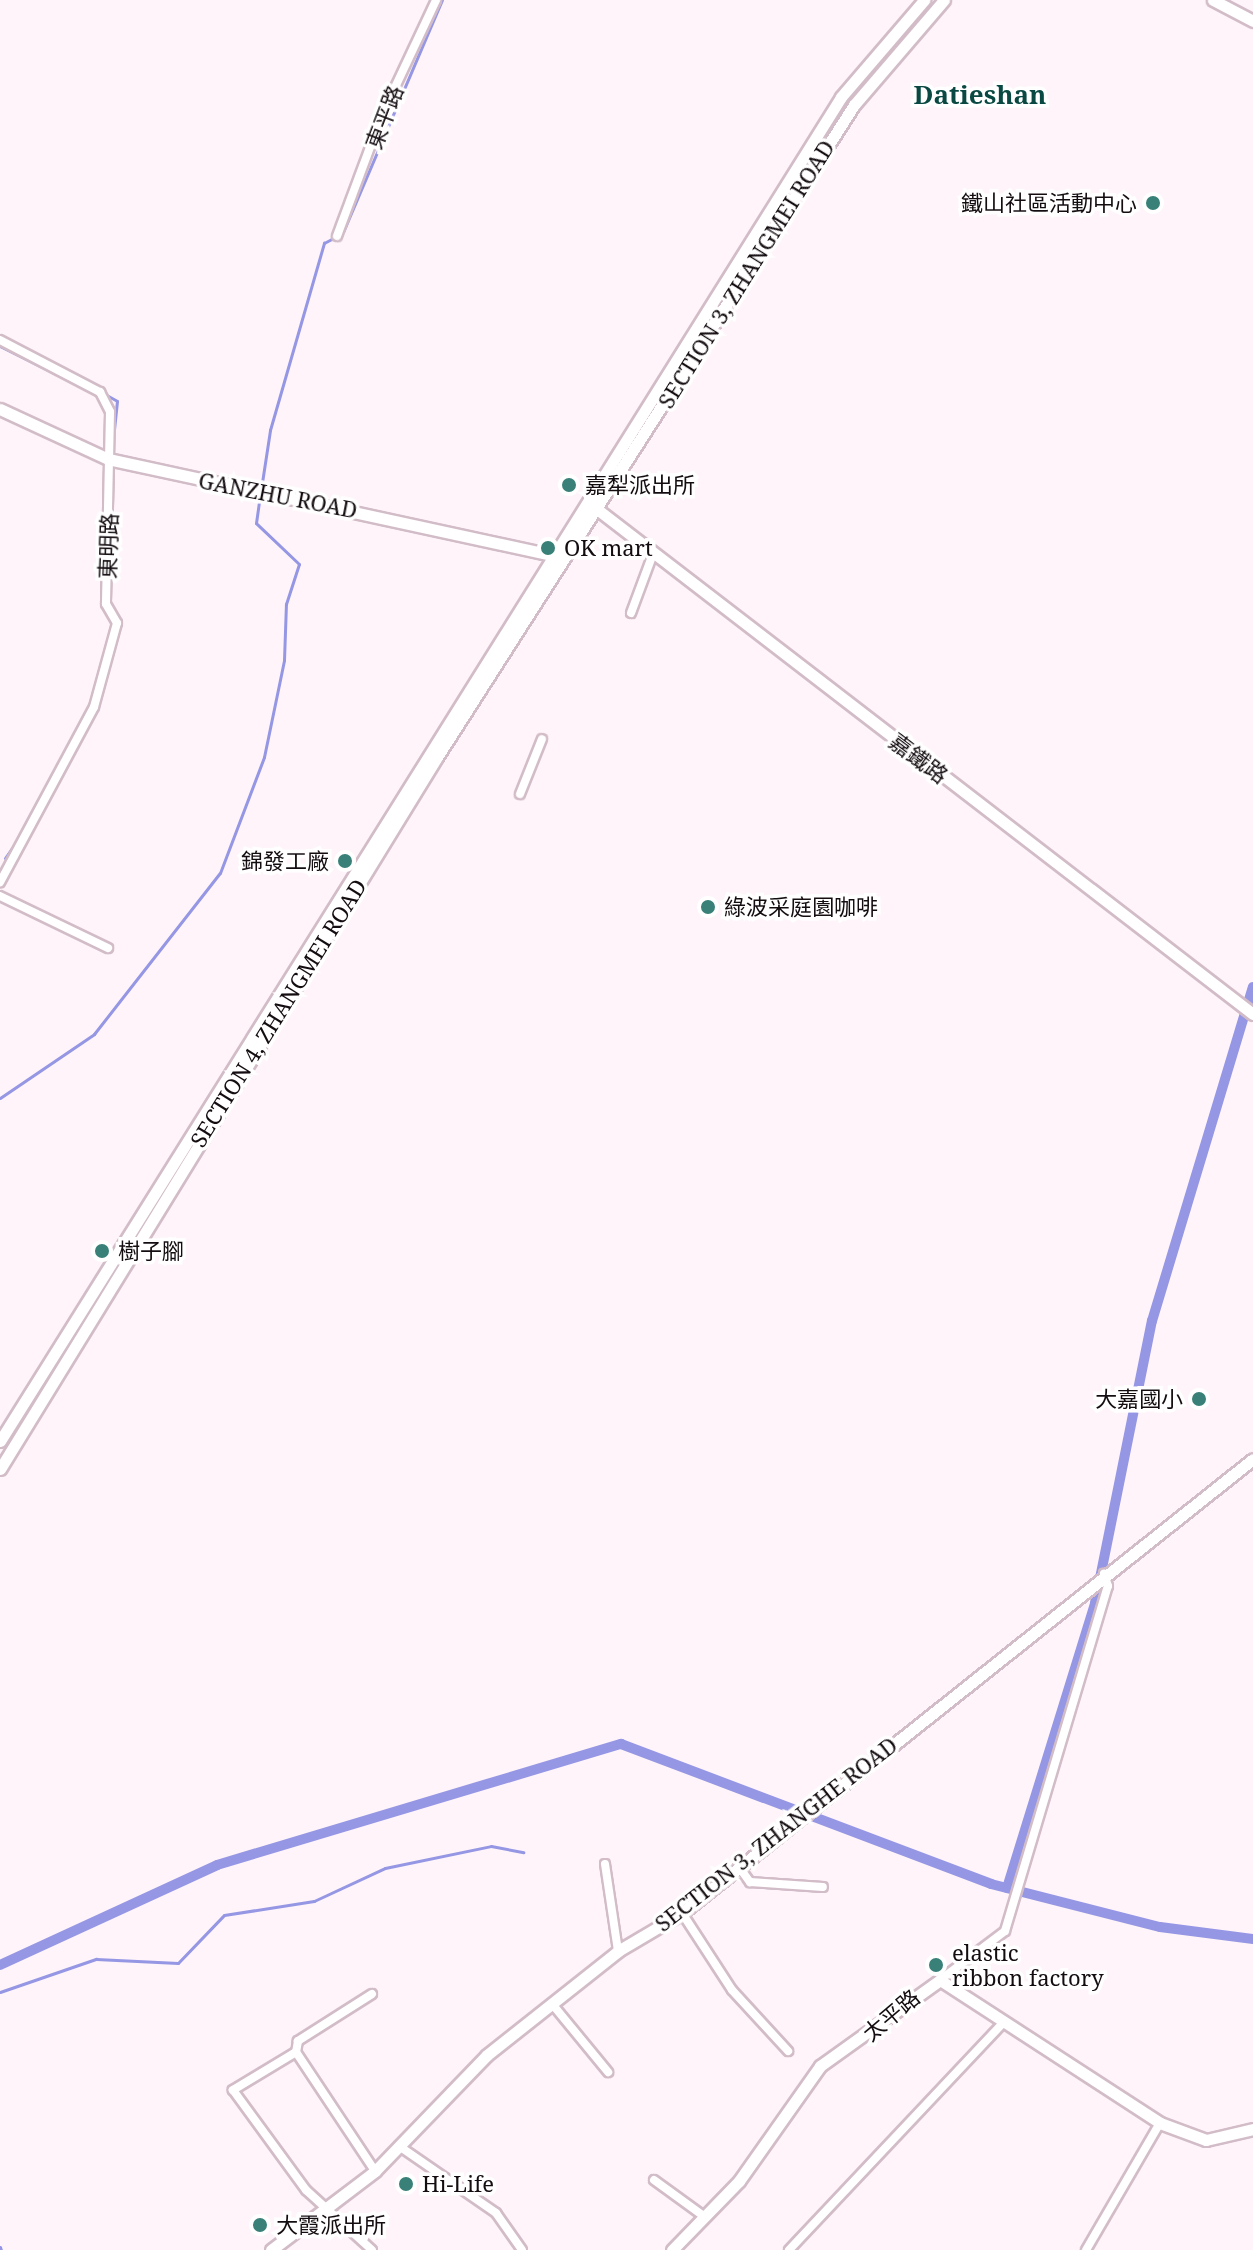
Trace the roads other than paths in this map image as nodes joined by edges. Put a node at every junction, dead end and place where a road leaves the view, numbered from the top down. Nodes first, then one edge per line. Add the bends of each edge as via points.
1 (436, 0) edge
2 (923, 0) edge
3 (944, 0) edge
4 (1213, 0) edge
5 (1253, 21) edge
6 (337, 236) dead end
7 (0, 340) edge
8 (0, 409) edge
9 (108, 459) junction
10 (586, 500) junction
11 (596, 509) junction
12 (551, 553) junction
13 (653, 554) junction
14 (563, 560) junction
15 (631, 613) dead end
16 (542, 739) dead end
17 (520, 794) dead end
18 (0, 882) edge
19 (0, 896) edge
20 (108, 948) dead end
21 (1252, 1013) edge
22 (0, 1441) edge
23 (1253, 1459) edge
24 (0, 1469) edge
25 (1103, 1574) junction
26 (605, 1864) dead end
27 (739, 1867) junction
28 (823, 1887) dead end
29 (682, 1913) junction
30 (618, 1951) junction
31 (940, 1980) junction
32 (372, 1994) dead end
33 (553, 2005) junction
34 (1003, 2023) junction
35 (788, 2051) dead end
36 (296, 2052) junction
37 (608, 2072) dead end
38 (1160, 2123) junction
39 (1253, 2129) edge
40 (399, 2146) junction
41 (375, 2171) junction
42 (654, 2180) dead end
43 (326, 2209) junction
44 (705, 2217) junction
45 (271, 2250) edge
46 (372, 2250) edge
47 (522, 2250) edge
48 (672, 2250) edge
49 (789, 2250) edge
50 (1086, 2250) edge

1 - 6 street, 東平路 via 382,115
2 - 10 main road, SECTION 3, ZHANGMEI ROAD via 841,97
3 - 11 main road, SECTION 3, ZHANGMEI ROAD via 854,105
4 - 5 main road
7 - 9 street, 東明路 via 100,392 112,425
8 - 9 main road, GANZHU ROAD
9 - 12 main road, GANZHU ROAD
9 - 18 street, 東明路 via 106,604 117,623 114,642 94,707
10 - 11 main road, 嘉鐵路
10 - 12 main road, SECTION 3, ZHANGMEI ROAD
11 - 13 main road, 嘉鐵路
11 - 14 main road, SECTION 3, ZHANGMEI ROAD
12 - 14 main road, GANZHU ROAD
12 - 22 main road, SECTION 4, ZHANGMEI ROAD
13 - 15 street
13 - 21 main road, 嘉鐵路
14 - 24 main road, SECTION 4, ZHANGMEI ROAD
16 - 17 street
19 - 20 street
23 - 25 main road, SECTION 3, ZHANGHE ROAD
25 - 27 main road, SECTION 3, ZHANGHE ROAD
25 - 31 street via 1108,1586 1015,1897 991,1946
26 - 30 street
27 - 28 street via 750,1882
27 - 29 main road, SECTION 3, ZHANGHE ROAD
29 - 30 main road, SECTION 3, ZHANGHE ROAD
29 - 35 street via 732,1990
30 - 33 main road, SECTION 3, ZHANGHE ROAD
31 - 34 main road, 太平路
31 - 44 main road, 太平路 via 820,2066
32 - 36 street via 298,2041
33 - 37 street
33 - 40 main road, SECTION 3, ZHANGHE ROAD via 487,2055
34 - 38 main road, 太平路
34 - 49 street
36 - 41 street
36 - 43 street via 233,2090
38 - 39 main road, 太平路 via 1206,2140
38 - 50 street
40 - 41 main road, SECTION 3, ZHANGHE ROAD
40 - 47 street via 496,2213
41 - 43 main road, SECTION 3, ZHANGHE ROAD
42 - 44 street
43 - 45 main road, SECTION 3, ZHANGHE ROAD
43 - 46 street
44 - 48 main road, 太平路

